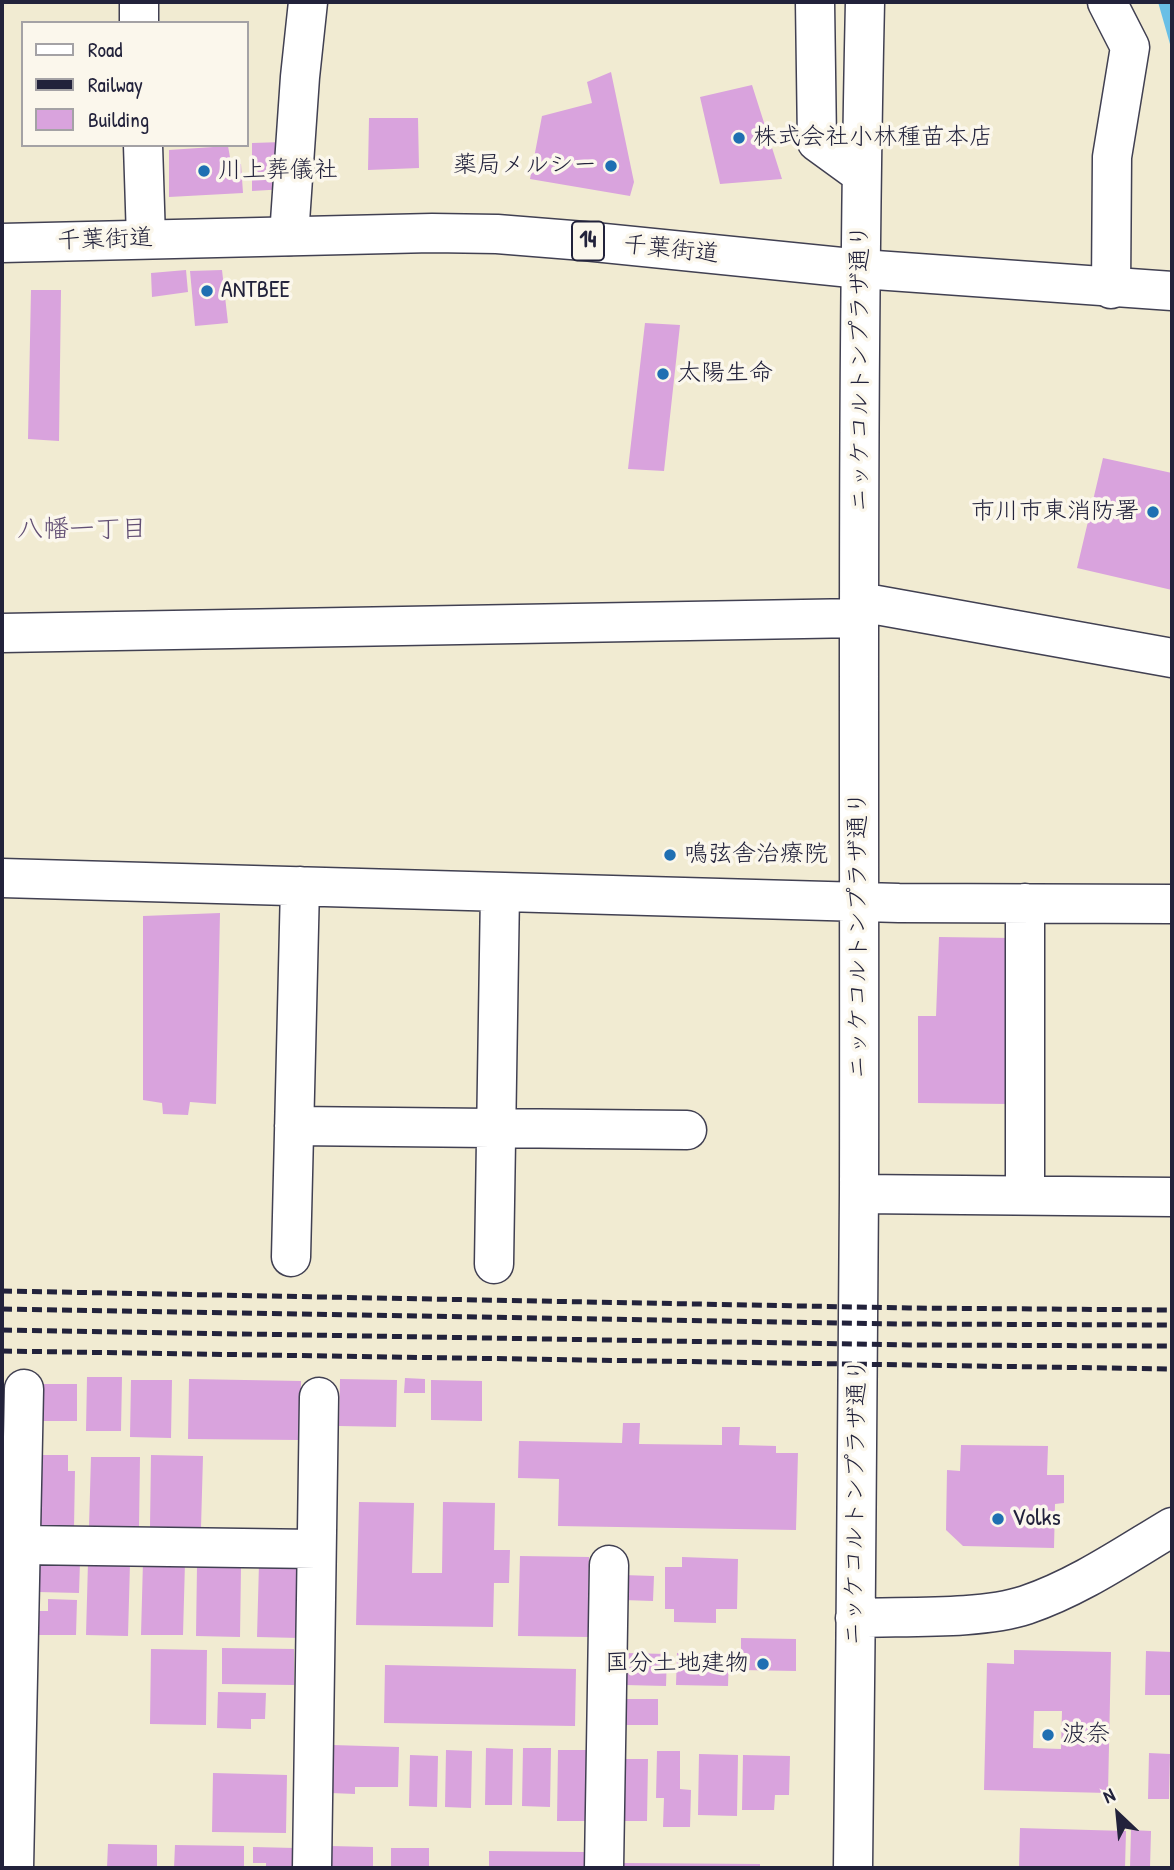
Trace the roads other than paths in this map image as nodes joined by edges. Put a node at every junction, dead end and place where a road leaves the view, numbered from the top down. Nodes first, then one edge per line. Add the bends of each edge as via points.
1 (139, 2) edge
2 (308, 2) edge
3 (815, 2) edge
4 (865, 2) edge
5 (1107, 2) edge
6 (139, 21) edge
7 (143, 147) edge
8 (861, 174) junction
9 (289, 236) junction
10 (146, 239) junction
11 (2, 243) edge
12 (861, 270) junction
13 (1111, 289) junction
14 (1172, 291) edge
15 (860, 610) junction
16 (2, 633) edge
17 (1172, 658) edge
18 (2, 878) edge
19 (300, 886) junction
20 (500, 891) junction
21 (858, 901) junction
22 (1025, 903) junction
23 (1172, 904) edge
24 (294, 1126) junction
25 (496, 1129) junction
26 (687, 1130) dead end
27 (859, 1195) junction
28 (1025, 1195) junction
29 (1172, 1197) edge
30 (291, 1257) dead end
31 (494, 1264) dead end
32 (24, 1389) dead end
33 (319, 1397) dead end
34 (1172, 1527) edge
35 (22, 1545) junction
36 (316, 1549) junction
37 (610, 1565) dead end
38 (855, 1618) junction
39 (10, 1728) edge
40 (14, 1868) edge
41 (312, 1868) edge
42 (604, 1868) edge
43 (853, 1868) edge

1 - 6 main road
2 - 9 main road
3 - 8 main road via 817,142
4 - 8 main road, ニッケコルトンプラザ通り
5 - 13 main road via 1130,47 1112,157
7 - 10 main road
8 - 12 main road, ニッケコルトンプラザ通り
9 - 10 main road, 千葉街道 / 14
9 - 12 main road, 千葉街道 / 14 via 497,234
10 - 11 main road, 千葉街道 / 14
12 - 13 main road, 千葉街道 / 14
12 - 15 main road, ニッケコルトンプラザ通り
13 - 14 main road, 千葉街道 / 14
15 - 16 main road
15 - 17 main road
15 - 21 main road, ニッケコルトンプラザ通り
18 - 19 main road
19 - 20 main road
19 - 24 main road
20 - 21 main road
20 - 25 main road
21 - 22 main road
21 - 27 main road, ニッケコルトンプラザ通り
22 - 23 main road
22 - 28 main road
24 - 25 main road
24 - 30 main road
25 - 26 main road
25 - 31 main road
27 - 28 main road
27 - 38 main road, ニッケコルトンプラザ通り
28 - 29 main road
32 - 35 main road
33 - 36 main road
34 - 38 main road via 1072,1587 1023,1606 975,1613
35 - 36 main road
35 - 39 main road
36 - 41 main road
37 - 42 main road
38 - 43 main road, ニッケコルトンプラザ通り
39 - 40 main road

